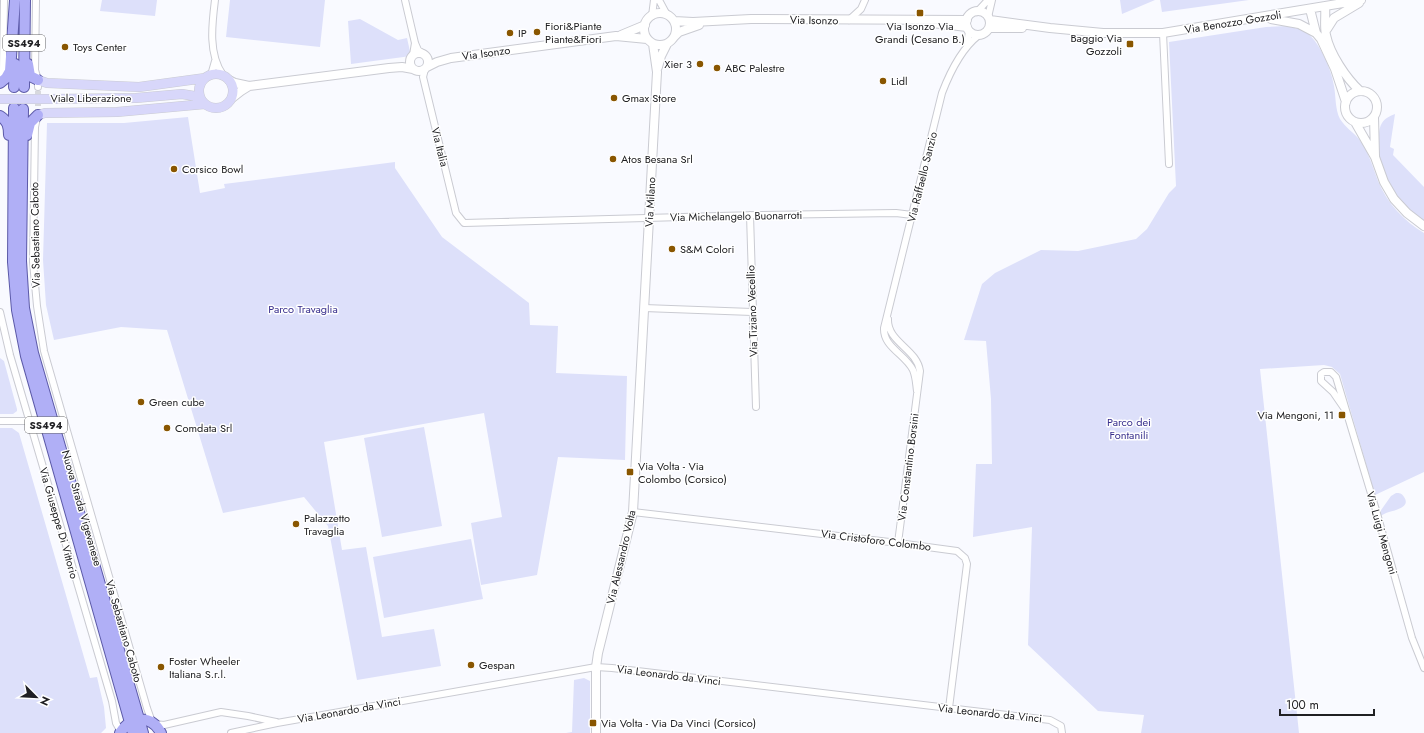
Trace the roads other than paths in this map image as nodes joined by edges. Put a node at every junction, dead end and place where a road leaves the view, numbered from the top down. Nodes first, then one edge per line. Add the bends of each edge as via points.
1 (4, 0) edge
2 (16, 0) edge
3 (26, 0) edge
4 (36, 0) edge
5 (215, 0) edge
6 (404, 0) edge
7 (654, 0) edge
8 (659, 0) edge
9 (865, 0) edge
10 (988, 0) edge
11 (992, 0) edge
12 (1363, 0) edge
13 (1325, 6) junction
14 (1310, 9) junction
15 (976, 12) junction
16 (667, 15) junction
17 (652, 16) junction
18 (1262, 18) junction
19 (849, 20) junction
20 (674, 21) junction
21 (712, 21) junction
22 (989, 22) junction
23 (645, 26) junction
24 (968, 26) junction
25 (1326, 32) junction
26 (1163, 33) junction
27 (1316, 33) junction
28 (979, 35) junction
29 (616, 36) junction
30 (674, 37) junction
31 (650, 41) junction
32 (415, 43) junction
33 (667, 44) junction
34 (967, 46) junction
35 (424, 54) junction
36 (412, 56) junction
37 (451, 58) junction
38 (215, 60) junction
39 (389, 68) junction
40 (426, 68) junction
41 (413, 70) junction
42 (657, 72) junction
43 (226, 77) junction
44 (0, 78) edge
45 (205, 79) junction
46 (0, 83) edge
47 (38, 83) junction
48 (249, 86) junction
49 (1360, 91) junction
50 (182, 94) junction
51 (232, 98) junction
52 (0, 99) edge
53 (203, 102) junction
54 (1346, 102) junction
55 (19, 109) dead end
56 (38, 115) junction
57 (0, 116) edge
58 (1374, 117) junction
59 (1355, 122) junction
60 (1375, 157) junction
61 (1169, 164) dead end
62 (750, 215) junction
63 (912, 215) junction
64 (649, 218) junction
65 (464, 223) joint
66 (1424, 226) edge
67 (17, 228) junction
68 (644, 308) junction
69 (0, 312) edge
70 (752, 312) junction
71 (888, 312) junction
72 (917, 391) junction
73 (756, 407) dead end
74 (1344, 408) junction
75 (0, 421) edge
76 (29, 421) junction
77 (633, 512) junction
78 (898, 543) junction
79 (1422, 659) edge
80 (596, 667) junction
81 (1424, 668) edge
82 (949, 708) junction
83 (134, 721) junction
84 (153, 723) junction
85 (277, 723) junction
86 (264, 726) junction
87 (120, 732) edge
88 (134, 733) edge
89 (143, 733) edge
90 (161, 733) edge
91 (230, 733) edge
92 (266, 733) edge
93 (596, 733) edge
94 (1062, 733) edge

1 - 44 street via 3,70
2 - 3 main road, SS494 via 19,86
2 - 46 main road via 10,71
3 - 47 main road via 28,71
4 - 47 street via 35,70
5 - 38 street via 212,27
6 - 32 street
7 - 17 street
8 - 16 street
9 - 19 street via 861,10
10 - 15 street
11 - 22 street
12 - 13 street, Via Benozzo Gozzoli
12 - 25 street via 1334,18
13 - 14 street, Via Benozzo Gozzoli
13 - 25 street
14 - 18 street, Via Benozzo Gozzoli
14 - 27 street
15 - 22 street via 984,13
15 - 24 street via 970,15
16 - 17 street
16 - 20 street
17 - 23 street
18 - 26 street, Via Benozzo Gozzoli
18 - 27 street via 1299,24
19 - 21 street, Via Isonzo
19 - 24 street, Via Isonzo via 915,21 945,26
20 - 21 street, Via Isonzo
20 - 30 street
21 - 30 street, Via Isonzo via 679,32
22 - 26 street, Via Benozzo Gozzoli via 1103,33
22 - 28 street via 985,33
23 - 29 street, Via Isonzo
23 - 31 street via 645,35
24 - 28 street via 974,34
24 - 34 street, Via Raffaello Sanzio via 970,37
25 - 49 street via 1339,63
26 - 61 street
27 - 54 street via 1335,69
28 - 34 street, Via Raffaello Sanzio
29 - 31 street, Via Isonzo
29 - 37 street, Via Isonzo
30 - 33 street
31 - 33 street via 657,45
31 - 42 street, Via Milano
32 - 35 street via 418,50
32 - 36 street
33 - 42 street, Via Milano
34 - 63 street, Via Raffaello Sanzio via 942,93
35 - 36 street
35 - 37 street, Via Isonzo
35 - 40 street via 428,62
36 - 39 street via 402,64
36 - 41 street via 410,62
37 - 40 street, Via Isonzo
38 - 43 street
38 - 45 street
39 - 41 street via 402,67
39 - 48 street
40 - 41 street
40 - 65 street, Via Italia via 423,77 456,213
42 - 64 street, Via Milano
43 - 45 main road via 219,74
43 - 48 street via 235,83
43 - 51 main road via 234,91
45 - 47 main road, Viale Liberazione via 139,87
45 - 50 main road, Viale Liberazione via 195,88
45 - 53 main road via 199,94
48 - 51 street
49 - 54 street via 1351,95
49 - 58 street via 1370,94 1376,100 1377,109
50 - 52 main road, Viale Liberazione, bridge via 136,98
50 - 53 main road, Viale Liberazione via 194,96
51 - 53 main road via 227,105 219,108 210,108
53 - 56 main road, Viale Liberazione via 117,112
54 - 59 street via 1346,113
55 - 67 main road, Nuova Strada Vigevanese / SS494
56 - 67 main road via 30,123 27,131 24,193
56 - 84 street, Via Sebastiano Caboto via 35,127 34,262 44,351
57 - 67 main road via 9,128 10,196
58 - 59 street via 1366,123
58 - 60 street
59 - 60 street
60 - 66 street via 1384,182 1394,199 1406,213
62 - 63 street, Via Michelangelo Buonarroti
62 - 64 street, Via Michelangelo Buonarroti
62 - 70 street, Via Tiziano Vecellio
63 - 71 street, Via Raffaello Sanzio
64 - 65 street, Via Michelangelo Buonarroti
64 - 68 street, Via Milano
67 - 83 main road, Nuova Strada Vigevanese / SS494 via 23,293 33,353
68 - 70 street
68 - 77 street, Via Alessandro Volta
69 - 76 street, Via Giuseppe Di Vittorio
70 - 73 street, Via Tiziano Vecellio
71 - 72 street, Via Raffaello Sanzio via 884,338 912,370
71 - 72 street, Via Constantino Borsini via 891,334 911,353 920,366
72 - 78 street, Via Constantino Borsini
74 - 74 street, Via Luigi Mengoni via 1336,377 1331,372 1324,372 1321,374 1321,382 1333,392
74 - 79 street, Via Luigi Mengoni via 1411,635
75 - 76 street
76 - 87 street, Via Giuseppe Di Vittorio
77 - 78 street, Via Cristoforo Colombo
77 - 80 street, Via Alessandro Volta
78 - 82 street, Via Cristoforo Colombo via 957,551 965,558
79 - 81 street, Via Luigi Mengoni
80 - 82 street, Via Leonardo da Vinci
80 - 85 street, Via Leonardo da Vinci
80 - 93 street, Via Alessandro Volta
82 - 94 street, Via Leonardo da Vinci via 1050,720 1061,726
83 - 84 main road via 147,720
83 - 87 main road
83 - 88 main road, Nuova Strada Vigevanese / SS494
83 - 89 main road, Nuova Strada Vigevanese / SS494
84 - 85 street, Via Leonardo da Vinci via 164,725 221,712
84 - 90 main road
85 - 86 street, Via Leonardo da Vinci
86 - 91 street, Via Leonardo da Vinci
86 - 92 street

